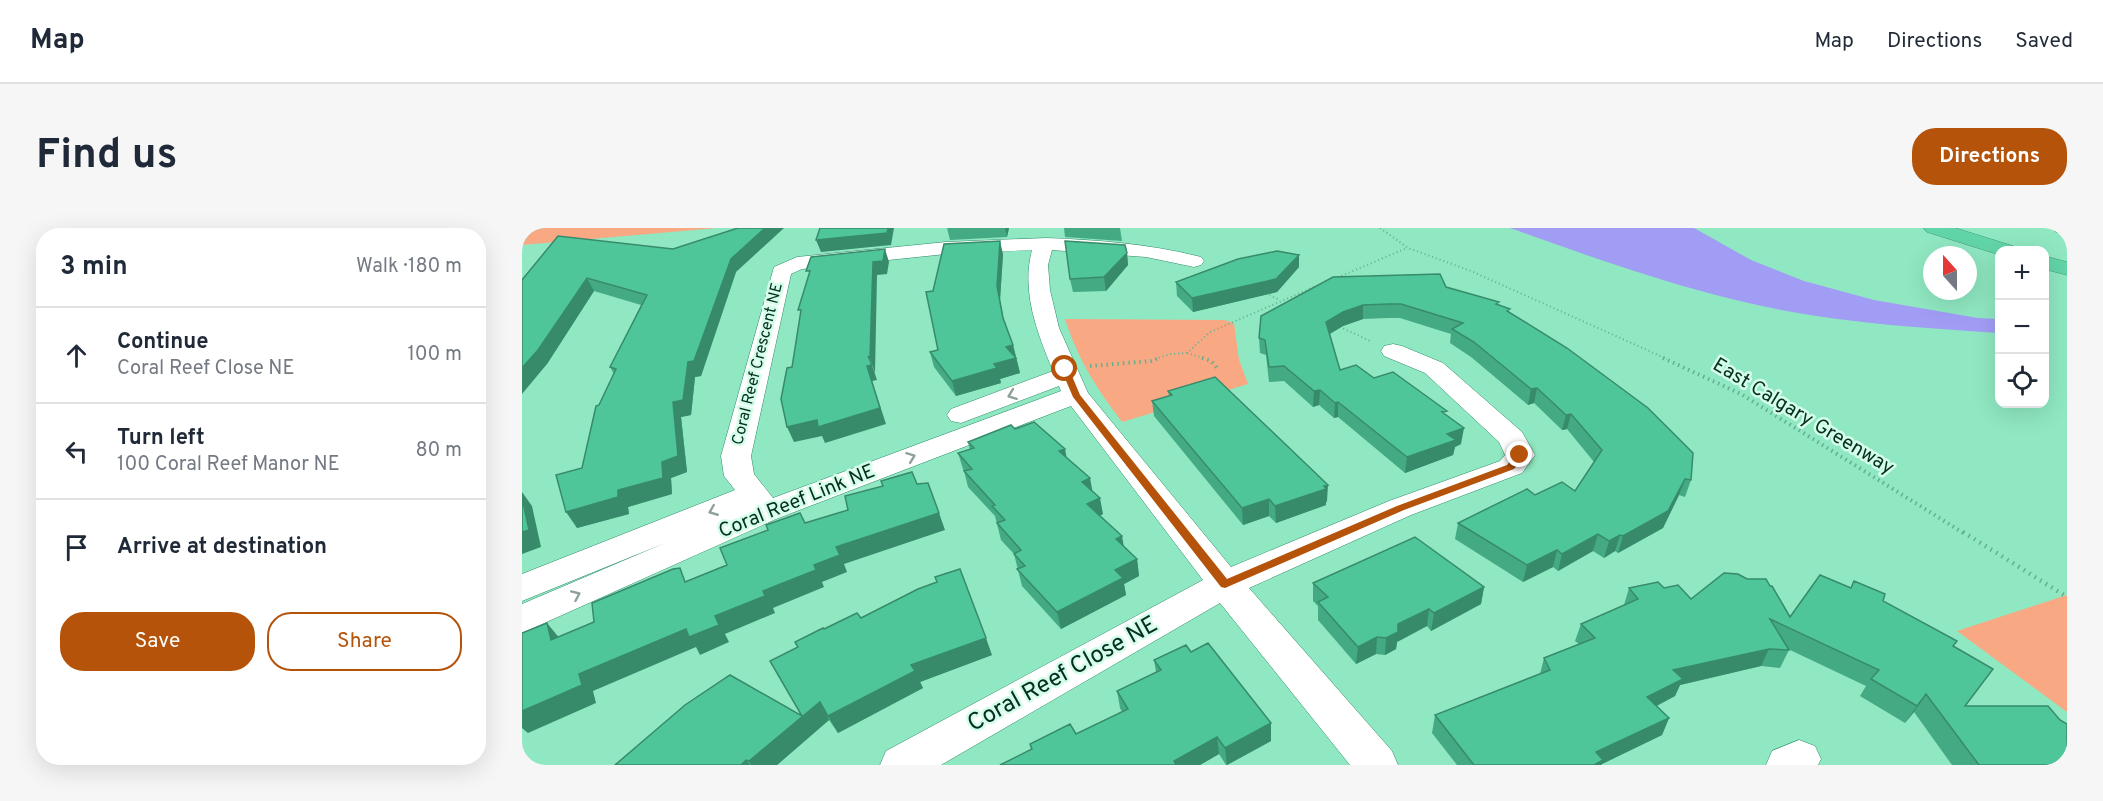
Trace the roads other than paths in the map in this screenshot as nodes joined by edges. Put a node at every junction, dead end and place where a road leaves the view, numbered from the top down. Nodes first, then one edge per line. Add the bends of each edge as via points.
1 (1934, 228) edge
2 (1043, 244) junction
3 (1995, 247) edge
4 (1194, 261) dead end
5 (2049, 264) edge
6 (2067, 270) edge
7 (1393, 351) road end
8 (1076, 379) junction
9 (760, 503) junction
10 (1225, 585) junction
11 (522, 588) edge
12 (522, 618) edge
13 (902, 765) edge
14 (1376, 765) edge

1 - 3 highway
2 - 4 street, Coral Reef Crescent NE via 1106,245 1156,251
2 - 8 street via 1038,265 1047,328
2 - 9 street, Coral Reef Crescent NE via 943,248 797,263 781,271 736,456 739,476
5 - 6 highway
7 - 10 street, Coral Reef Close NE via 1434,368 1512,438 1520,455 1510,467 1400,508
8 - 9 street, Coral Reef Link NE
8 - 10 street
9 -> 11 street, Coral Reef Link NE
12 -> 9 street, Coral Reef Link NE
10 - 13 street, Coral Reef Close NE
10 - 14 street

